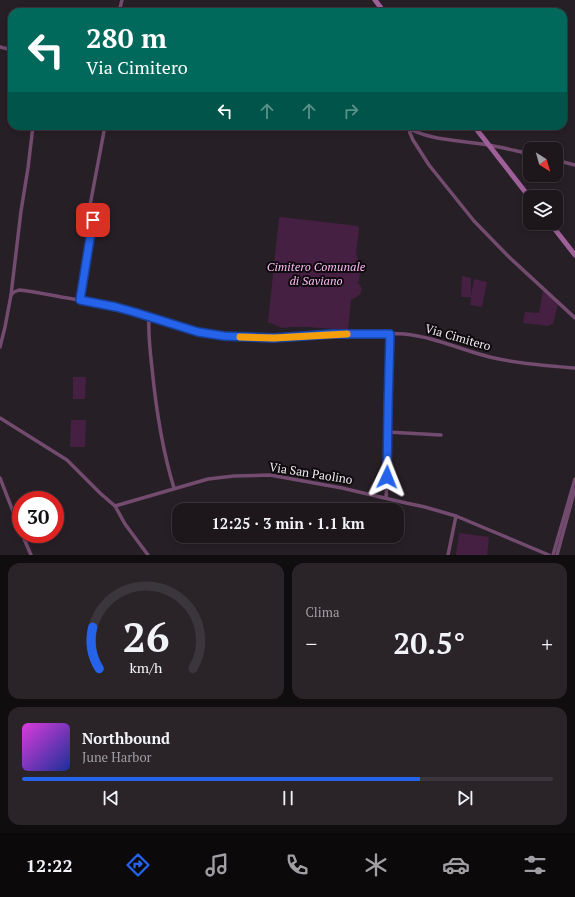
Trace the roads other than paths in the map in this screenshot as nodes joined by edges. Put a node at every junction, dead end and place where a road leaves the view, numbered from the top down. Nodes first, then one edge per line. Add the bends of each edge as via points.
1 (33, 130) edge
2 (103, 130) edge
3 (409, 130) edge
4 (412, 130) edge
5 (477, 130) edge
6 (488, 145) junction
7 (523, 152) edge
8 (563, 162) edge
9 (575, 165) edge
10 (524, 190) edge
11 (88, 216) dead end
12 (93, 220) dead end
13 (555, 230) edge
14 (575, 255) edge
15 (11, 295) junction
16 (80, 300) junction
17 (148, 316) junction
18 (575, 318) edge
19 (390, 334) junction
20 (0, 347) edge
21 (575, 368) edge
22 (0, 418) edge
23 (387, 432) junction
24 (441, 435) dead end
25 (0, 478) edge
26 (575, 479) edge
27 (174, 488) junction
28 (575, 489) edge
29 (386, 498) junction
30 (115, 506) junction
31 (12, 508) edge
32 (456, 516) junction
33 (26, 543) edge
34 (31, 555) edge
35 (148, 555) edge
36 (448, 555) edge
37 (549, 555) edge
38 (553, 555) edge
39 (557, 555) edge

1 - 15 street
2 - 11 street
3 - 18 street via 429,165 474,221
4 - 6 street via 429,136
5 - 6 main road
6 - 7 street
6 - 10 main road
8 - 9 street
12 - 16 street
13 - 14 main road
15 - 16 street, Via Cimitero via 19,290
15 - 20 street
16 - 17 street, Via Cimitero
17 - 19 street, Via Cimitero via 198,332 224,336 274,338
17 - 27 street via 157,413 162,445
19 - 21 street, Via Cimitero via 421,336 495,358
19 - 23 street
22 - 30 street via 67,460
23 - 24 street
23 - 29 street
25 - 31 street
26 - 38 street
27 - 29 street, Via San Paolino via 208,479 270,475
27 - 30 street, Via San Paolino
28 - 39 street
29 - 32 street, Via San Paolino
30 - 35 street
32 - 36 street
32 - 37 street, Via San Paolino
33 - 34 street

